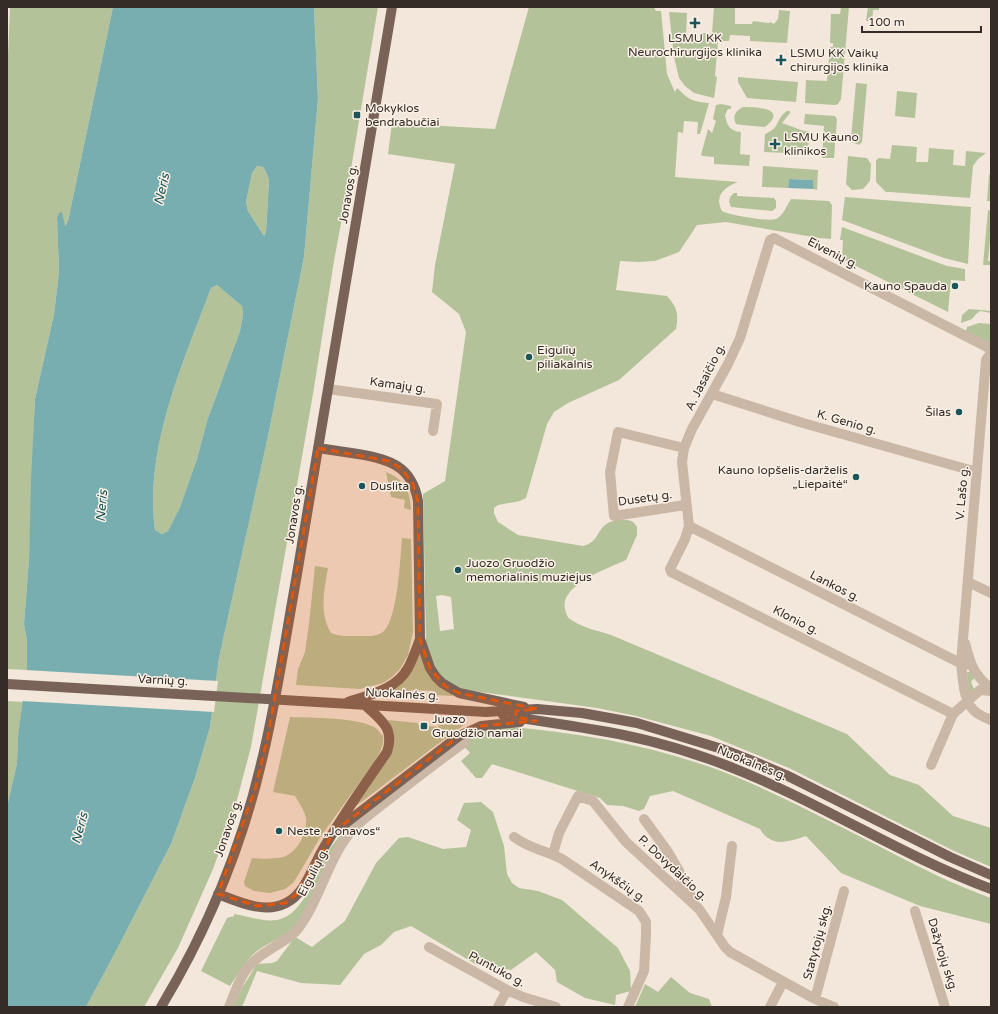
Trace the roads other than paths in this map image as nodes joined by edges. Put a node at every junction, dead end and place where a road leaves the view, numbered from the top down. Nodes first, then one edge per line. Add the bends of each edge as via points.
1 (392, 7) edge
2 (770, 240) joint
3 (991, 349) edge
4 (991, 353) edge
5 (328, 389) junction
6 (712, 394) junction
7 (433, 431) dead end
8 (318, 448) junction
9 (684, 448) junction
10 (977, 472) junction
11 (685, 505) junction
12 (689, 526) junction
13 (968, 582) junction
14 (991, 593) edge
15 (420, 639) junction
16 (966, 664) junction
17 (7, 684) edge
18 (991, 690) edge
19 (967, 700) junction
20 (317, 702) joint
21 (341, 704) junction
22 (365, 705) junction
23 (537, 710) junction
24 (486, 712) junction
25 (954, 714) junction
26 (991, 720) edge
27 (536, 721) junction
28 (465, 742) dead end
29 (435, 759) junction
30 (931, 765) dead end
31 (644, 819) dead end
32 (335, 831) junction
33 (514, 837) dead end
34 (732, 846) dead end
35 (553, 854) junction
36 (991, 875) edge
37 (991, 889) edge
38 (844, 891) dead end
39 (218, 894) junction
40 (699, 909) junction
41 (915, 911) dead end
42 (717, 935) junction
43 (429, 947) dead end
44 (783, 982) junction
45 (507, 990) junction
46 (823, 1004) edge
47 (161, 1007) edge
48 (229, 1007) edge
49 (498, 1007) edge
50 (556, 1007) edge
51 (628, 1007) edge
52 (770, 1007) edge
53 (946, 1007) edge

1 - 5 main road, Jonavos g.
2 - 3 street, Eivenių g. via 774,238
2 - 6 street, A. Jasaičio g. via 740,338
4 - 10 street, V. Lašo g. via 986,360
5 - 7 street, Kamajų g. via 436,404
5 - 8 main road, Jonavos g.
6 - 9 street, A. Jasaičio g.
6 - 10 street, K. Genio g. via 803,423
8 - 15 main road via 389,461 402,469 413,484 418,501
8 - 39 main road, Jonavos g. via 268,736 239,840
9 - 11 street, A. Jasaičio g. via 682,462
9 - 11 street, Dusetų g. via 618,432 610,472 614,516
10 - 13 street, V. Lašo g.
11 - 12 street, A. Jasaičio g.
12 - 16 street, Lankos g.
12 - 25 street, Klonio g. via 671,566 671,572
13 - 14 street
13 - 16 street, V. Lašo g. via 963,637
15 - 21 main road via 408,669 396,682 382,691
15 - 23 main road via 430,668 445,686 458,693
16 - 18 street, V. Lašo g.
16 - 19 street, V. Lašo g.
17 - 20 main road, Varnių g., bridge
18 - 19 street via 980,690
19 - 25 street
19 - 26 street via 976,713
20 - 21 main road, Nuokalnės g.
21 - 22 main road, Nuokalnės g.
22 - 24 main road, Nuokalnės g.
22 - 32 main road via 388,728 390,745
23 - 24 main road, Nuokalnės g.
23 - 36 main road, Nuokalnės g. via 582,713 637,723 722,749 786,775
24 - 27 main road, Nuokalnės g.
25 - 30 street
27 - 29 main road via 481,726 459,736
27 - 37 main road, Nuokalnės g. via 614,733 684,751 727,766 776,786 963,879
28 - 29 street, Eigulių g.
29 - 32 main road
29 - 48 street, Eigulių g. via 349,834 338,850 298,928 251,964 244,973
31 - 40 street via 668,852
32 - 39 main road via 298,894 286,903 277,906 257,906
33 - 35 street, Anykščių g. via 524,844
34 - 42 street via 726,897
35 - 40 street, P. Dovydaičio g. via 559,833 578,796 593,801 626,842
35 - 51 street, Anykščių g. via 639,911 644,917 644,971
38 - 46 street, Statytojų skg.
39 - 47 main road, Jonavos g. via 196,944
40 - 42 street, P. Dovydaičio g.
41 - 53 street, Dažytojų skg.
42 - 44 street, P. Dovydaičio g. via 730,952
43 - 45 street, Puntuko g.
44 - 46 street, P. Dovydaičio g.
44 - 52 street
45 - 49 street
45 - 50 street, Puntuko g.

